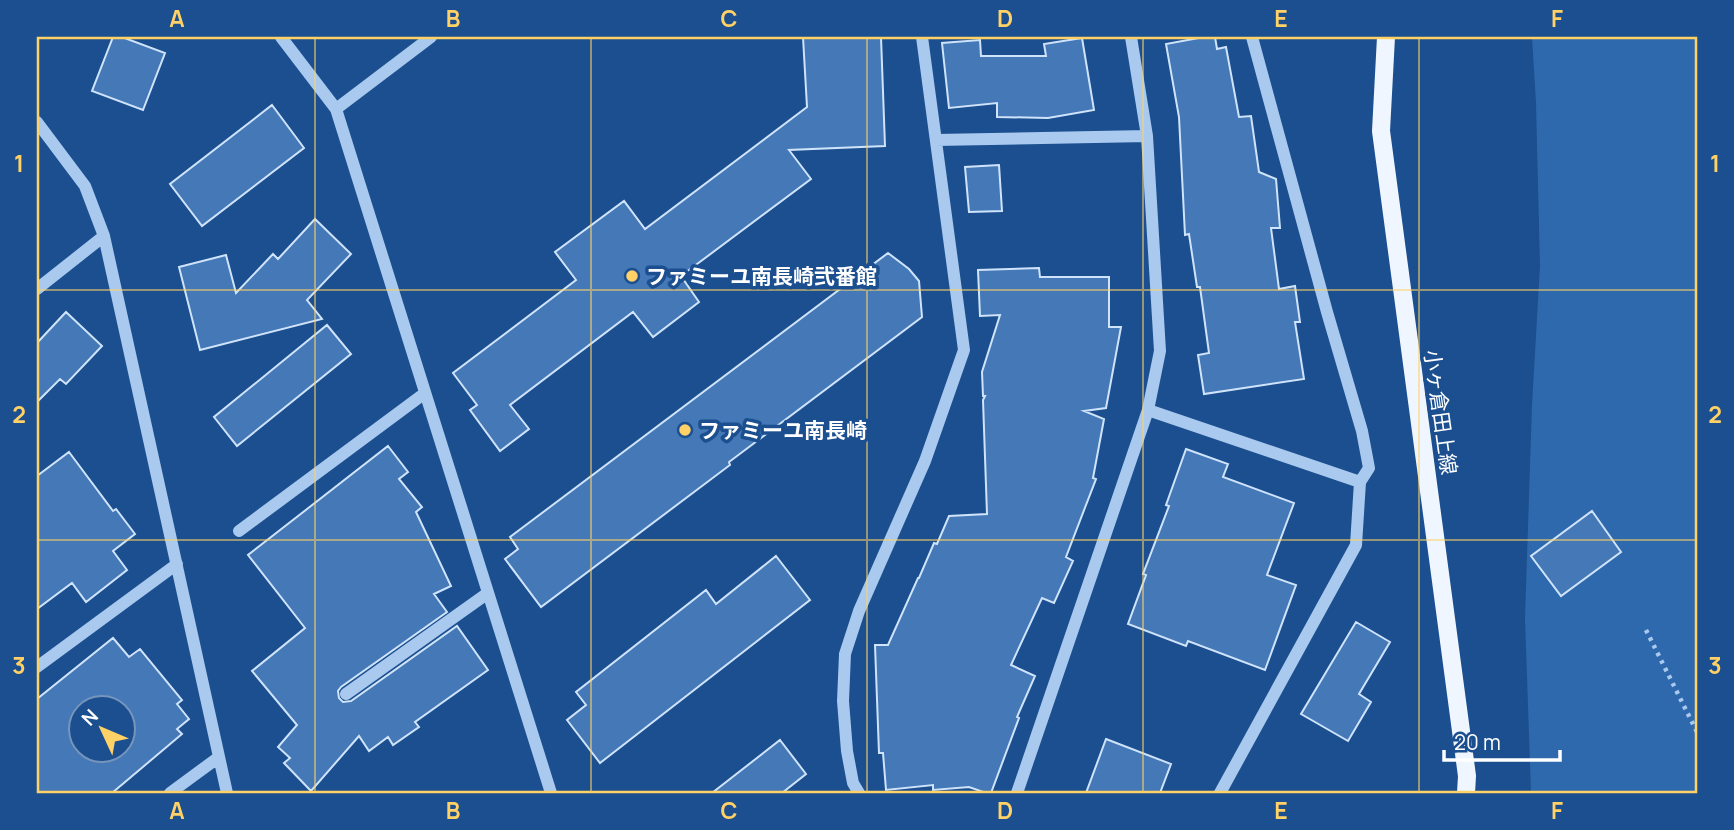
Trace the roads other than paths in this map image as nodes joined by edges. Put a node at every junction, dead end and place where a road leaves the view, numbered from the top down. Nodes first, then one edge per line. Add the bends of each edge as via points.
1 (281, 37) edge
2 (431, 37) edge
3 (922, 37) edge
4 (1131, 37) edge
5 (1252, 37) edge
6 (1385, 37) edge
7 (336, 109) junction
8 (37, 122) edge
9 (1147, 136) junction
10 (936, 140) junction
11 (104, 236) junction
12 (37, 289) edge
13 (425, 393) junction
14 (1148, 410) junction
15 (1360, 482) junction
16 (239, 531) dead end
17 (177, 564) junction
18 (488, 593) junction
19 (37, 667) edge
20 (346, 694) dead end
21 (219, 757) junction
22 (170, 793) edge
23 (227, 793) edge
24 (551, 793) edge
25 (859, 793) edge
26 (1017, 793) edge
27 (1220, 793) edge
28 (1466, 793) edge

1 - 7 street
2 - 7 street
3 - 10 street
4 - 9 street
5 - 15 street via 1362,431 1369,468
6 - 28 main road, 小ヶ倉田上線 via 1381,131
7 - 13 street
8 - 11 street via 85,186
9 - 10 street
9 - 14 street via 1160,351
10 - 25 street via 964,350 925,461 859,611 845,654 847,751
11 - 12 street
11 - 17 street
13 - 16 street
13 - 18 street
14 - 15 street
14 - 26 street
15 - 27 street via 1356,545
17 - 19 street
17 - 21 street
18 - 20 street
18 - 24 street
21 - 22 street
21 - 23 street

